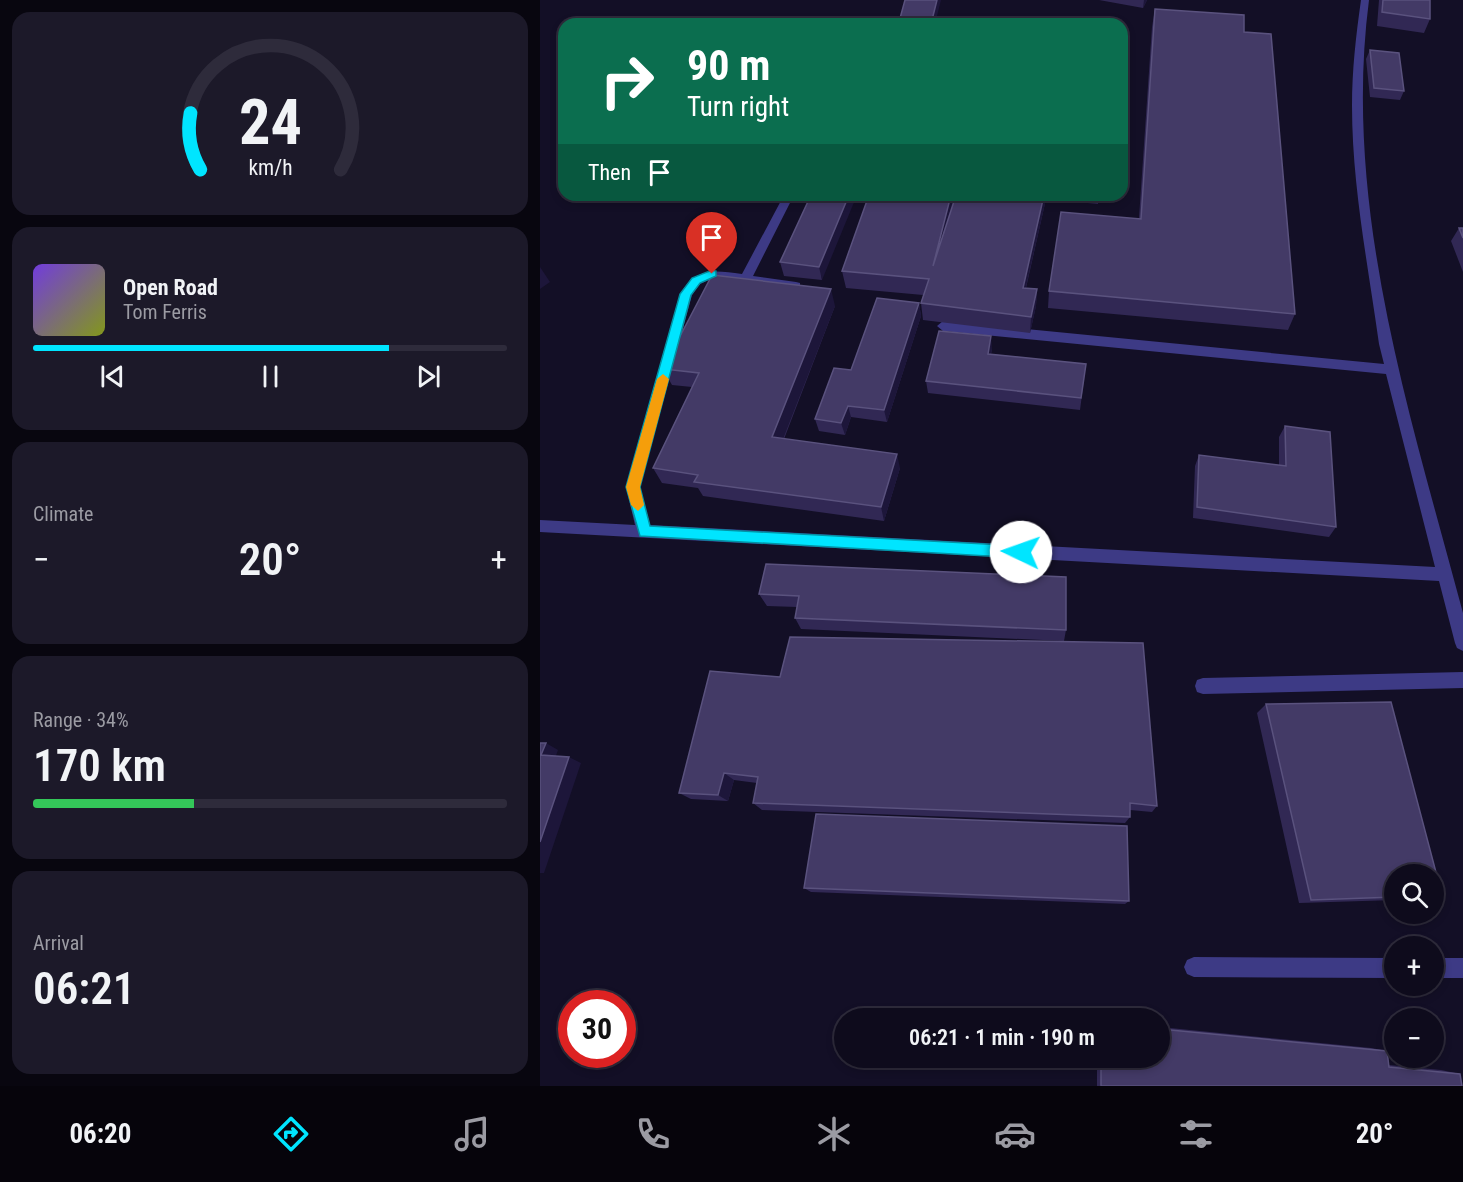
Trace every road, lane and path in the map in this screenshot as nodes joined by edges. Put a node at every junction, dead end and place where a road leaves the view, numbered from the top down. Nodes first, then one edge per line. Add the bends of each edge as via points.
1 (1365, 0) edge
2 (786, 201) edge
3 (746, 278) junction
4 (808, 287) edge
5 (943, 326) edge
6 (1392, 370) junction
7 (540, 526) edge
8 (644, 532) junction
9 (1444, 574) junction
10 (1463, 642) edge
11 (1463, 680) edge
12 (1203, 686) dead end
13 (1194, 967) dead end
14 (1384, 968) edge
15 (1444, 968) edge
16 (1463, 968) edge

1 - 6 street via 1357,106 1361,178
2 - 3 street
3 - 4 street
3 - 8 street via 712,274 696,281 686,294 633,487
5 - 6 street
6 - 9 street
7 - 8 street
8 - 9 street
9 - 10 street
11 - 12 street
13 - 14 street
15 - 16 street

